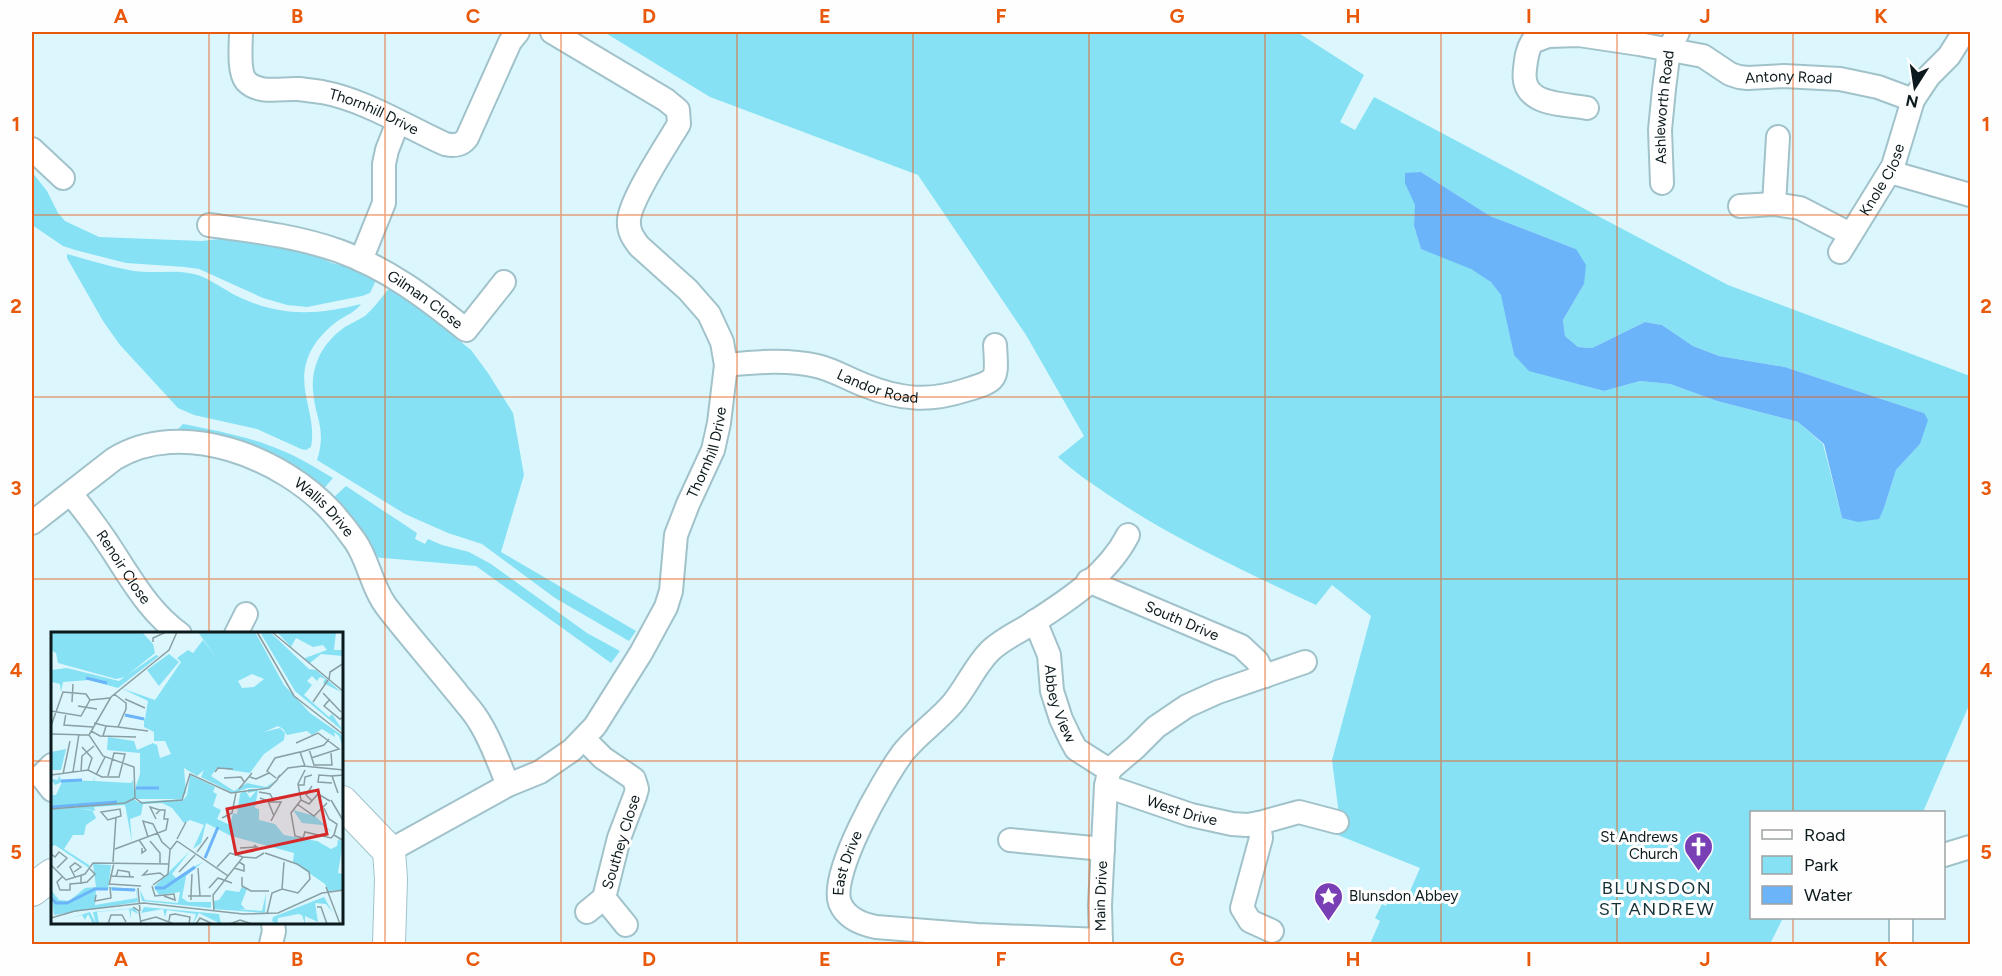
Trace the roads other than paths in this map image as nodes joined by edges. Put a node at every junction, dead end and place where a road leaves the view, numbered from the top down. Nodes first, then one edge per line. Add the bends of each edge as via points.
1 (240, 32) edge
2 (518, 32) edge
3 (552, 32) edge
4 (1964, 32) edge
5 (1579, 33) edge
6 (1673, 40) edge
7 (1913, 100) junction
8 (1587, 108) dead end
9 (398, 122) junction
10 (1778, 137) dead end
11 (32, 149) edge
12 (1890, 172) junction
13 (63, 178) dead end
14 (1662, 183) dead end
15 (1971, 195) edge
16 (1774, 204) junction
17 (1740, 206) dead end
18 (209, 225) dead end
19 (361, 260) junction
20 (504, 282) dead end
21 (995, 345) dead end
22 (726, 365) junction
23 (71, 494) junction
24 (32, 523) edge
25 (1128, 535) dead end
26 (1089, 581) junction
27 (246, 614) dead end
28 (1035, 621) junction
29 (178, 632) edge
30 (237, 632) edge
31 (1305, 662) dead end
32 (1264, 676) junction
33 (584, 739) junction
34 (1108, 778) junction
35 (508, 785) junction
36 (344, 804) edge
37 (1337, 822) dead end
38 (1259, 824) junction
39 (1010, 840) dead end
40 (1971, 847) edge
41 (1103, 849) junction
42 (389, 851) junction
43 (1945, 855) edge
44 (51, 876) edge
45 (32, 890) edge
46 (1901, 919) edge
47 (273, 925) edge
48 (626, 926) dead end
49 (1272, 931) dead end
50 (977, 940) edge
51 (1101, 942) edge
52 (271, 945) edge
53 (389, 945) edge
54 (1901, 945) edge

1 - 9 street, Thornhill Drive via 242,73 252,86 336,95
2 - 9 street, Thornhill Drive via 463,143 445,144
3 - 22 street, Thornhill Drive via 678,110 679,124 631,210 629,229 639,246 710,314 722,342
4 - 7 street, Knole Close
5 - 6 street, Antony Road
5 - 8 street, Antony Road via 1532,42 1525,85 1536,98
6 - 7 street, Antony Road via 1738,76 1847,80
6 - 14 street, Ashleworth Road via 1660,130
7 - 12 street, Knole Close
9 - 19 street via 384,164 384,203
10 - 16 street
11 - 13 street
12 - 15 street
12 - 16 street, Knole Close via 1845,243 1810,212
16 - 17 street, Knole Close
18 - 19 street, Gilman Close via 303,240
19 - 20 street, Gilman Close via 388,273 466,330
21 - 22 street, Landor Road via 991,381 944,397 892,394 801,363
22 - 33 street, Thornhill Drive via 713,450 676,535 666,607 641,653
23 - 24 street, Wallis Drive
23 - 29 street, Renoir Close via 142,597
23 - 35 street, Wallis Drive via 125,453 166,442 201,442 224,448 284,474 332,511 354,540 368,563 379,596 480,723
25 - 26 street via 1119,553
26 - 28 street via 1072,598
26 - 32 street, South Drive via 1240,646 1257,661
27 - 30 street
28 - 34 street, Abbey View via 1049,655 1052,691 1061,719 1076,749
28 - 50 street, East Drive via 992,649 954,702 903,752 862,823 838,884 840,904 860,924
31 - 32 street
32 - 34 street via 1187,706 1156,727
33 - 35 street, Thornhill Drive via 540,772
33 - 48 street, Southey Close via 636,783 635,796 596,905
34 - 38 street, West Drive via 1191,815 1232,824
34 - 41 street, Main Drive
35 - 42 street, Thornhill Drive
36 - 42 street
37 - 38 street, West Drive via 1299,812
38 - 49 street via 1261,838 1242,908 1250,921
39 - 41 street, Main Drive
40 - 43 street
41 - 51 street, Main Drive
42 - 53 street
44 - 45 street
46 - 54 street
47 - 52 street
50 - 51 street, East Drive

